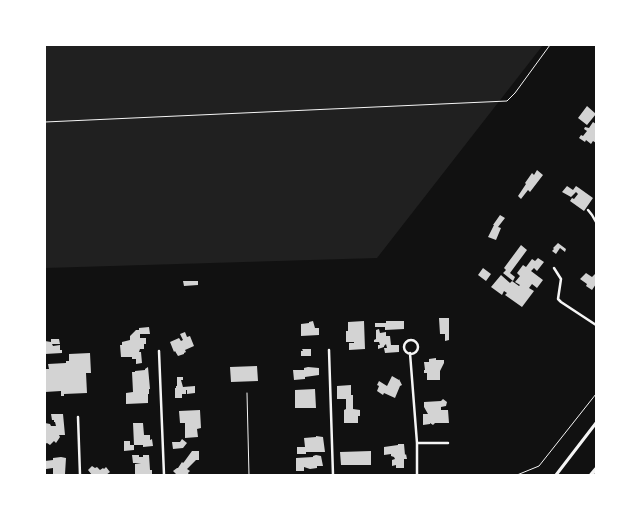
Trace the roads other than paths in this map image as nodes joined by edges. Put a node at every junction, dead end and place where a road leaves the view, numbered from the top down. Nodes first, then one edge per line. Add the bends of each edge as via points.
1 (588, 210) dead end
2 (596, 222) edge
3 (554, 268) dead end
4 (596, 325) edge
5 (329, 350) dead end
6 (159, 351) dead end
7 (410, 353) junction
8 (247, 393) dead end
9 (78, 417) dead end
10 (596, 423) edge
11 (448, 443) dead end
12 (417, 444) junction
13 (596, 469) edge
14 (80, 475) edge
15 (164, 475) edge
16 (249, 475) edge
17 (333, 475) edge
18 (417, 475) edge
19 (556, 475) edge
20 (591, 475) edge

1 - 2 street
3 - 4 street via 561,279 558,299
5 - 17 street
6 - 15 street
7 - 7 street via 418,349 412,340 405,345
7 - 12 street
8 - 16 lane
9 - 14 street
10 - 19 main road
11 - 12 street
12 - 18 street
13 - 20 highway

